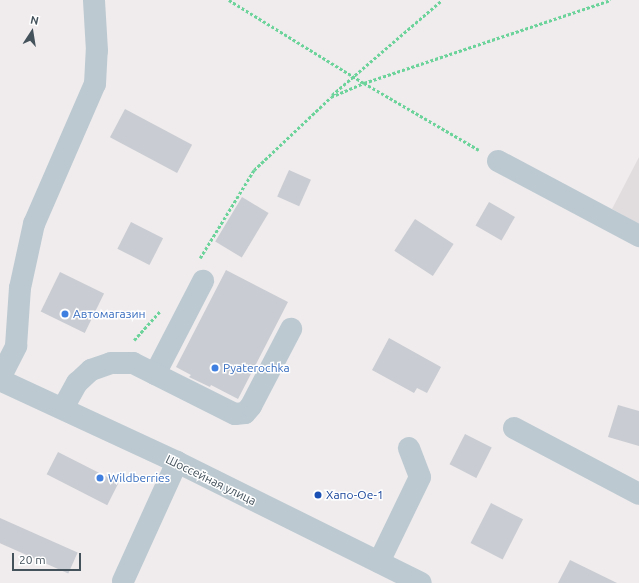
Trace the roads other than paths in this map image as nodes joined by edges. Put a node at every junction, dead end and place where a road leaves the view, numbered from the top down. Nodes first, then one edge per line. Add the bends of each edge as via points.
1 (94, 0) edge
2 (498, 161) road end
3 (639, 236) edge
4 (200, 272) road end
5 (291, 328) dead end
6 (155, 374) junction
7 (0, 379) edge
8 (63, 408) junction
9 (514, 428) dead end
10 (409, 448) dead end
11 (176, 462) junction
12 (639, 494) edge
13 (379, 562) junction
14 (122, 581) dead end
15 (421, 583) edge

1 - 7 street via 97,51 95,84 34,224 20,288 16,346
2 - 3 street
4 - 6 street
5 - 6 street via 245,413 235,414
6 - 8 street via 133,364 111,363 91,370 76,383
7 - 8 street, Шоссейная улица
8 - 11 street, Шоссейная улица
9 - 12 street
10 - 13 street via 420,477
11 - 13 street, Шоссейная улица
11 - 14 street
13 - 15 street, Шоссейная улица

